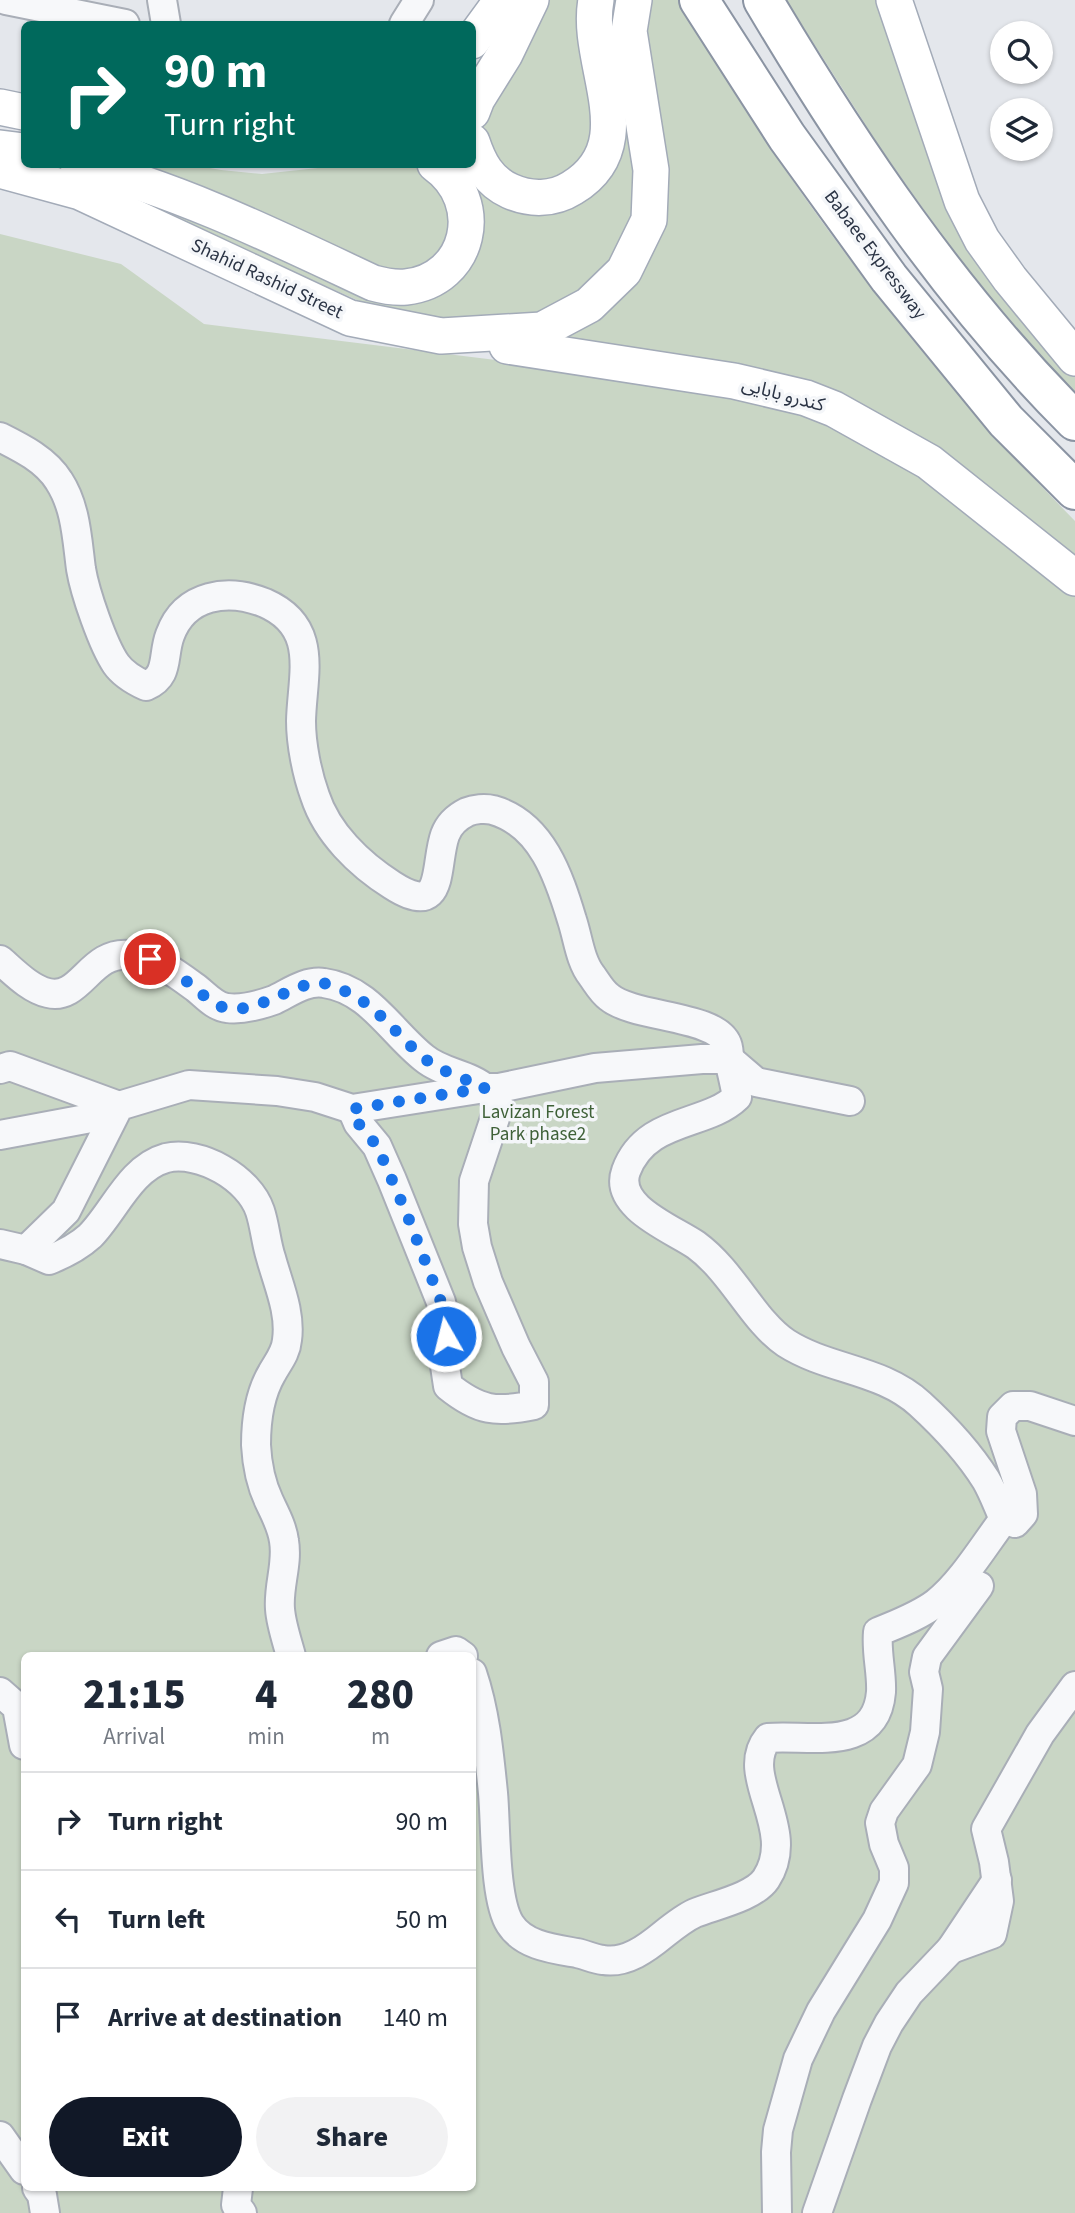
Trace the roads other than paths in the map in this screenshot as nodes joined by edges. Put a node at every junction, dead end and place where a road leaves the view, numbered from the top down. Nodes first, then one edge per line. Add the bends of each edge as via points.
1 (6, 0) edge
2 (162, 0) edge
3 (419, 0) edge
4 (502, 0) edge
5 (531, 0) edge
6 (596, 0) edge
7 (634, 0) edge
8 (699, 0) edge
9 (763, 0) edge
10 (894, 0) edge
11 (110, 21) edge
12 (166, 21) edge
13 (406, 21) edge
14 (476, 36) edge
15 (476, 102) edge
16 (0, 107) edge
17 (21, 112) edge
18 (0, 148) edge
19 (21, 151) edge
20 (476, 154) edge
21 (92, 168) edge
22 (439, 168) edge
23 (0, 170) edge
24 (441, 336) junction
25 (1075, 358) edge
26 (1075, 421) edge
27 (0, 437) edge
28 (1075, 490) edge
29 (1075, 578) edge
30 (0, 960) edge
31 (729, 1059) junction
32 (0, 1069) edge
33 (485, 1088) junction
34 (850, 1101) dead end
35 (119, 1106) junction
36 (352, 1109) junction
37 (0, 1135) edge
38 (13, 1247) edge
39 (1075, 1422) edge
40 (1004, 1519) junction
41 (979, 1587) dead end
42 (290, 1652) edge
43 (1075, 1686) edge
44 (476, 1691) edge
45 (0, 1692) edge
46 (21, 1729) edge
47 (0, 2136) edge
48 (21, 2166) edge
49 (40, 2191) edge
50 (238, 2191) edge
51 (45, 2213) edge
52 (242, 2213) edge
53 (777, 2213) edge
54 (817, 2213) edge

1 - 11 street
2 - 12 street
3 - 13 street
4 - 14 main road
5 - 15 main road
6 - 20 main road via 595,41 609,116 605,149 595,169 565,192 541,198 509,191 480,166
7 - 24 main road, Shahid Rashid Street via 629,31 651,170 649,220 624,271 589,305 542,330
8 - 28 highway, Babaee Expressway via 787,137 889,278 1006,421
9 - 26 highway via 824,100 925,248
10 - 25 main road via 962,201 989,250
16 - 17 main road
18 - 19 main road
21 - 22 main road via 194,201 373,283 403,288 444,270 463,244 467,207 455,184
23 - 24 main road, Shahid Rashid Street via 80,192 350,318
24 - 29 main road, کندرو بابایی via 707,377 807,398 929,462
27 - 31 street via 46,464 60,482 74,519 82,573 101,633 117,665 134,681 146,685 157,681 169,638 188,607 224,594 268,604 300,634 307,670 301,724 307,761 314,795 340,840 390,884 422,897 432,891 439,877 445,834 456,817 473,809 512,818 533,835 550,858 589,972 609,998 632,1009 718,1032 727,1044
30 - 33 street via 35,987 60,994 72,990 99,963 129,954 150,959 225,1008 256,1005 322,982 348,991 374,1008 424,1059
31 - 33 street via 595,1068
31 - 34 street via 756,1082
31 - 40 street via 737,1097 728,1106 675,1124 641,1147 624,1175 624,1191 634,1206 723,1268 783,1342 816,1359 892,1384 919,1403 974,1462
32 - 35 street via 10,1066
33 - 36 street
33 - 36 street via 499,1106 474,1181 473,1224 488,1282 534,1382 534,1405 514,1409 493,1410 467,1402 449,1386 441,1302 377,1146
35 - 36 street via 189,1085 277,1091
35 - 37 street via 91,1118
35 - 38 street via 65,1211
38 - 42 street via 49,1260 78,1247 145,1169 163,1159 181,1156 208,1162 255,1200 288,1328 287,1343 259,1407 256,1445 261,1479 284,1540 280,1609
39 - 40 street via 1030,1406 1013,1406 1002,1417 1001,1431 1022,1494 1023,1514 1015,1523
40 - 44 street via 938,1602 878,1632 881,1693 868,1724 839,1738 768,1738 761,1746 757,1759 760,1777 777,1840 764,1883 693,1914 643,1951 614,1961 540,1945 510,1923 500,1883 486,1738
41 - 53 street via 927,1657 925,1732 917,1765 880,1823 894,1882 798,2059 778,2130
43 - 54 street via 1040,1734 986,1829 997,1880 951,1949 909,1993 877,2046
45 - 46 street via 17,1707
47 - 48 street
49 - 51 street
50 - 52 street via 236,2204

